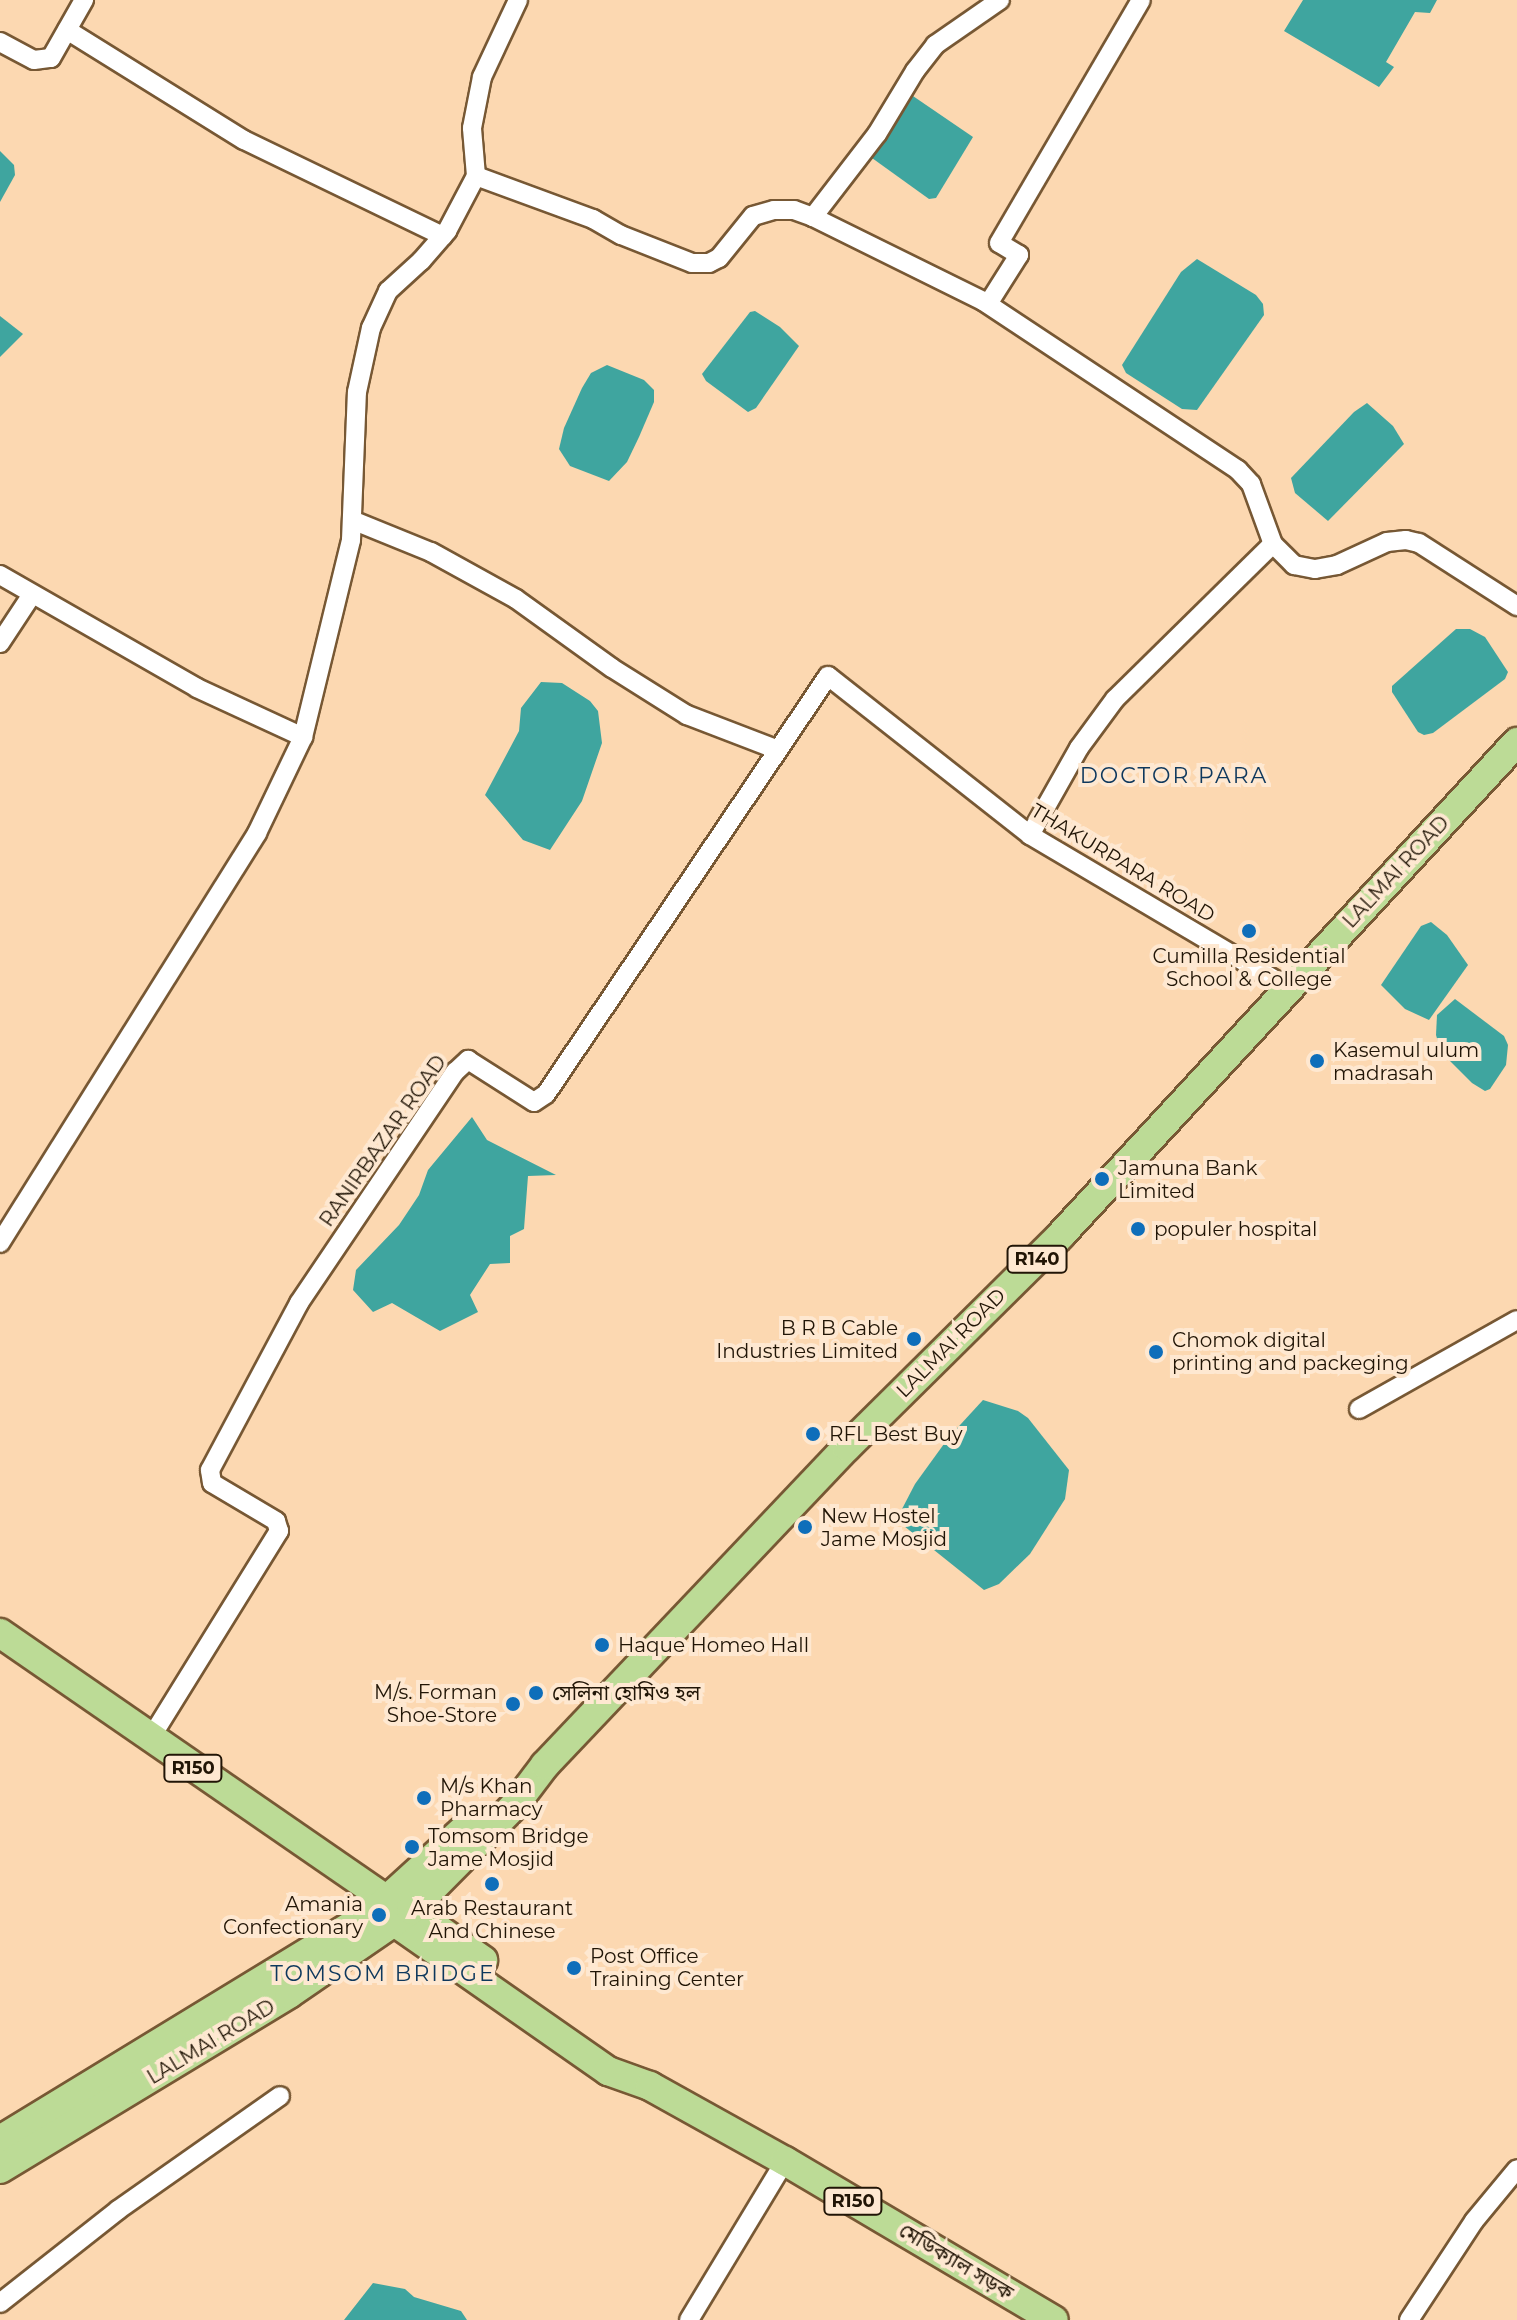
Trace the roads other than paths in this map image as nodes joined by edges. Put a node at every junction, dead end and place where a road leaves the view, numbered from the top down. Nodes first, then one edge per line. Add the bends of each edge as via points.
1 (84, 0) edge
2 (518, 0) edge
3 (1000, 0) edge
4 (1141, 0) edge
5 (67, 30) junction
6 (0, 42) edge
7 (476, 176) junction
8 (813, 217) junction
9 (443, 236) junction
10 (988, 304) junction
11 (352, 520) junction
12 (1273, 544) junction
13 (0, 575) edge
14 (31, 596) junction
15 (1517, 606) edge
16 (0, 643) edge
17 (828, 676) joint
18 (303, 737) junction
19 (1517, 742) edge
20 (778, 750) junction
21 (1030, 835) junction
22 (1289, 988) junction
23 (0, 1243) edge
24 (1517, 1320) edge
25 (1359, 1409) dead end
26 (0, 1633) edge
27 (0, 1654) edge
28 (118, 1726) junction
29 (150, 1739) junction
30 (392, 1912) junction
31 (280, 2096) dead end
32 (3, 2154) edge
33 (785, 2161) junction
34 (1517, 2169) edge
35 (0, 2303) edge
36 (689, 2320) edge
37 (1054, 2320) edge
38 (1409, 2320) edge

1 - 5 street
2 - 7 street via 482,77 472,128
3 - 8 street via 935,45 877,134
4 - 10 street via 999,243 1019,255
5 - 6 street via 51,58 34,60
5 - 9 street via 244,140
7 - 8 street via 692,263 719,258 753,216 794,210
7 - 9 street
8 - 10 street
9 - 11 street via 388,291 371,328 357,392
10 - 12 street via 1238,470 1251,484
11 - 18 street
11 - 20 street via 431,552 516,599 687,715
12 - 15 street via 1294,565 1315,569 1387,542 1419,543
12 - 21 street via 1115,699 1079,748
13 - 14 street
14 - 16 street
14 - 18 street via 197,688
17 - 20 street, RANIRBAZAR ROAD
17 - 21 street, THAKURPARA ROAD
18 - 23 street via 257,833
19 - 22 main road, LALMAI ROAD / R140
20 - 29 street, RANIRBAZAR ROAD via 546,1094 534,1102 468,1060 299,1303 210,1470 212,1483 276,1521 279,1531
21 - 22 street, THAKURPARA ROAD
22 - 30 main road, LALMAI ROAD / R140 via 1060,1236 847,1447 545,1765 504,1792
24 - 25 street
26 - 28 main road, R150
27 - 28 main road, R150
28 - 29 main road, R150
28 - 30 main road, R150
29 - 30 main road, R150
30 - 32 main road, LALMAI ROAD / R140
30 - 33 main road, মেডিক্যাল সড়ক / R150 via 506,1989 608,2071 650,2086
31 - 35 street via 118,2210
33 - 36 street
33 - 37 main road, মেডিক্যাল সড়ক / R150
34 - 38 street via 1474,2221

